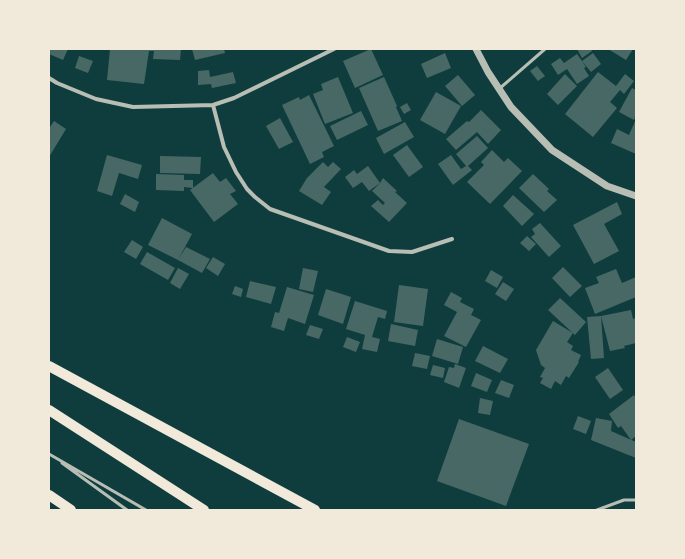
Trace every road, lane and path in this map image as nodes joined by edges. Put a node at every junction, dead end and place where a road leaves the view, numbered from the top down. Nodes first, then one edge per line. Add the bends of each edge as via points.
1 (334, 49) edge
2 (476, 49) edge
3 (545, 49) edge
4 (49, 78) edge
5 (500, 89) junction
6 (213, 105) junction
7 (636, 196) edge
8 (452, 239) dead end
9 (49, 366) edge
10 (49, 410) edge
11 (49, 454) edge
12 (49, 495) edge
13 (636, 500) edge
14 (71, 510) edge
15 (127, 510) edge
16 (146, 510) edge
17 (204, 510) edge
18 (315, 510) edge
19 (597, 510) edge

1 - 6 street via 234,98
2 - 5 street
3 - 5 lane
4 - 6 street via 96,99 133,107
5 - 7 street via 510,107 552,150 607,186
6 - 8 street via 224,147 236,172 254,197 270,209 389,251 412,252
9 - 18 main road
10 - 17 main road
11 - 15 lane
11 - 16 lane
12 - 14 main road
13 - 19 lane via 624,500

